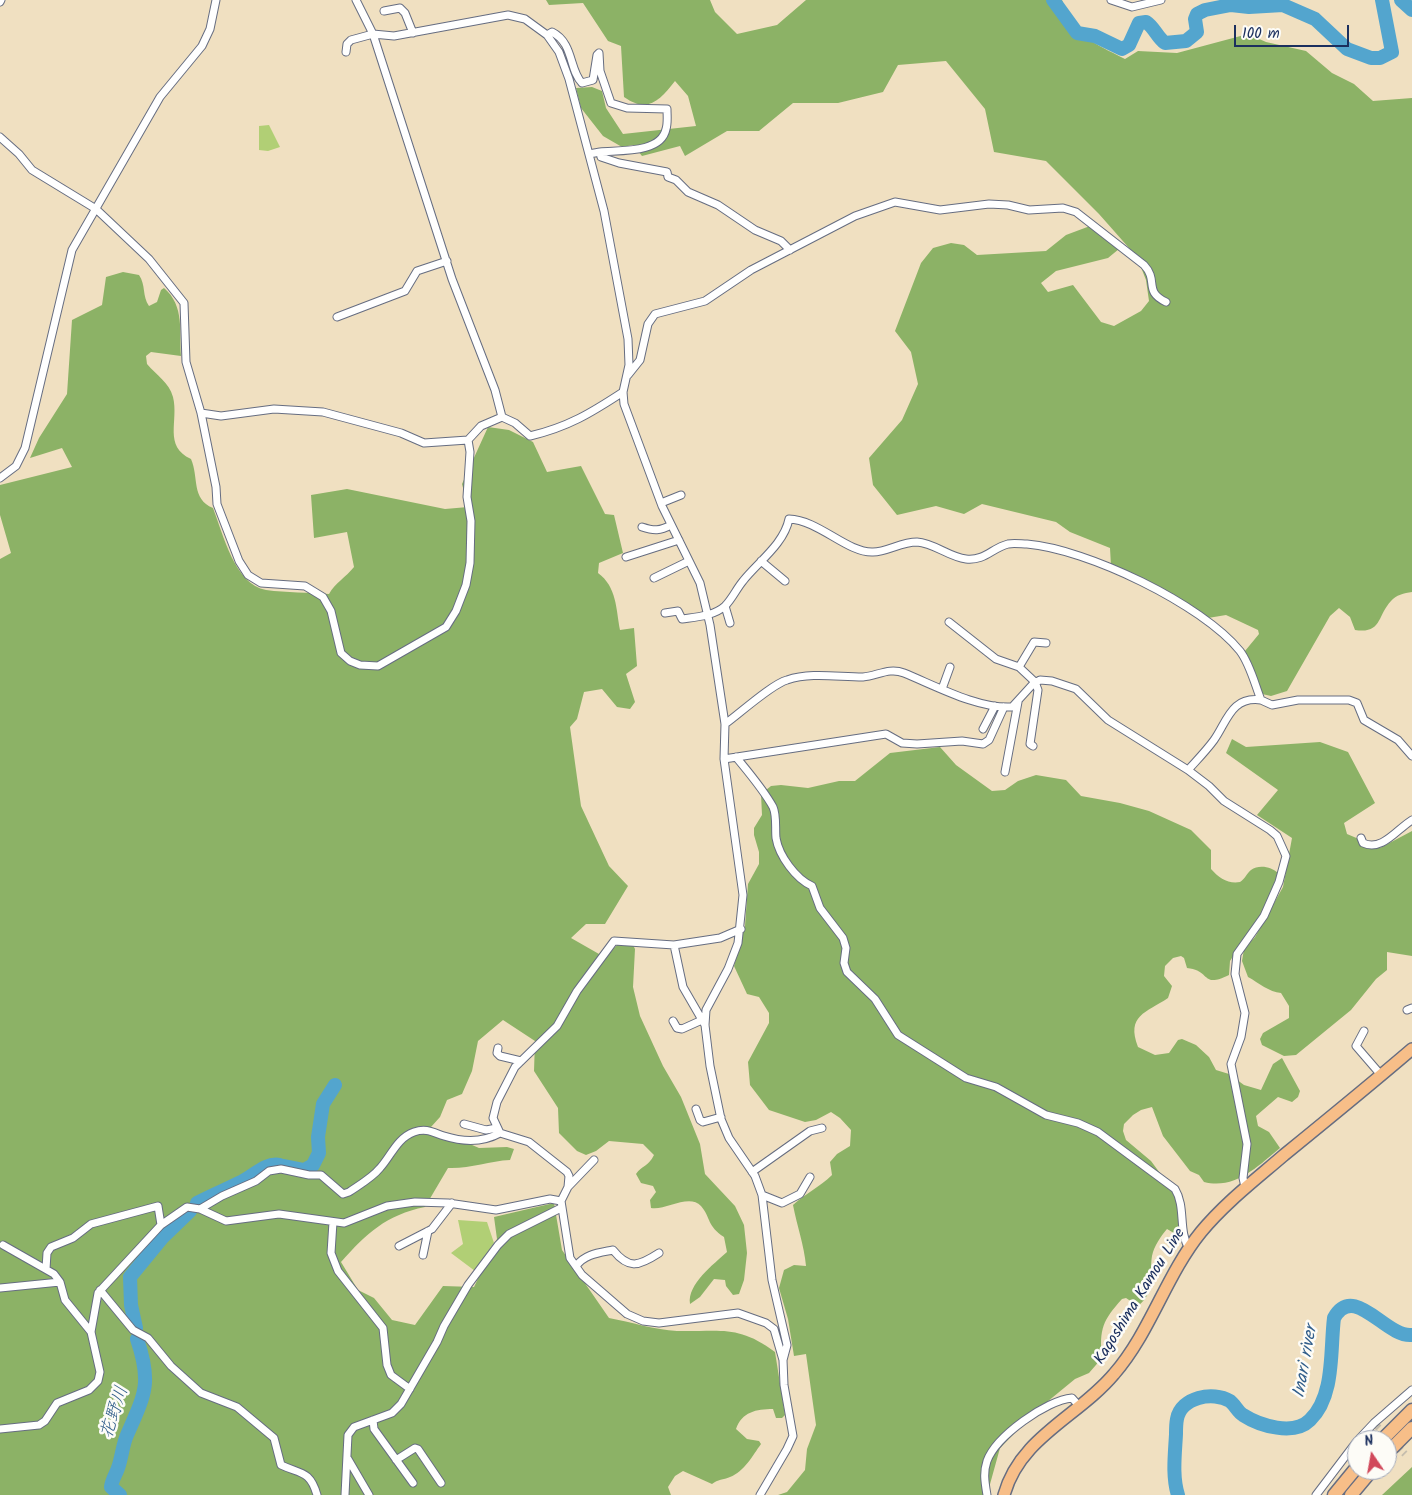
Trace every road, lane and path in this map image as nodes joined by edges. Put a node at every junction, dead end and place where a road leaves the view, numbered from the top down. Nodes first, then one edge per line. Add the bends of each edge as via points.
1 (216, 0) edge
2 (356, 0) edge
3 (1111, 0) edge
4 (1161, 0) edge
5 (384, 11) dead end
6 (413, 33) junction
7 (372, 34) junction
8 (547, 35) junction
9 (346, 52) dead end
10 (0, 137) edge
11 (600, 152) junction
12 (589, 154) junction
13 (96, 209) junction
14 (790, 250) junction
15 (447, 261) junction
16 (1166, 302) dead end
17 (337, 318) dead end
18 (627, 377) junction
19 (623, 392) junction
20 (201, 413) junction
21 (502, 417) junction
22 (468, 440) junction
23 (0, 478) edge
24 (681, 495) dead end
25 (661, 503) junction
26 (672, 525) junction
27 (642, 527) dead end
28 (679, 540) junction
29 (626, 557) dead end
30 (689, 560) junction
31 (761, 561) junction
32 (654, 578) dead end
33 (785, 581) dead end
34 (725, 606) junction
35 (665, 612) dead end
36 (708, 615) junction
37 (949, 622) dead end
38 (730, 623) dead end
39 (1046, 643) dead end
40 (950, 668) dead end
41 (1019, 668) junction
42 (1036, 682) junction
43 (942, 689) junction
44 (1261, 700) junction
45 (1018, 702) junction
46 (995, 706) junction
47 (1004, 707) junction
48 (724, 724) junction
49 (983, 729) dead end
50 (1033, 746) dead end
51 (1412, 756) edge
52 (736, 757) junction
53 (724, 759) junction
54 (1188, 770) junction
55 (1005, 772) dead end
56 (1412, 820) edge
57 (1361, 838) dead end
58 (741, 929) junction
59 (674, 945) junction
60 (673, 1021) dead end
61 (704, 1023) junction
62 (1364, 1031) dead end
63 (498, 1048) dead end
64 (1412, 1049) edge
65 (521, 1061) junction
66 (1381, 1075) junction
67 (696, 1109) dead end
68 (721, 1116) junction
69 (464, 1124) dead end
70 (822, 1128) dead end
71 (498, 1131) junction
72 (594, 1160) dead end
73 (752, 1172) junction
74 (810, 1177) dead end
75 (568, 1187) junction
76 (1245, 1187) junction
77 (762, 1195) junction
78 (452, 1204) junction
79 (561, 1204) junction
80 (200, 1209) junction
81 (333, 1222) junction
82 (161, 1225) junction
83 (428, 1231) junction
84 (3, 1244) dead end
85 (399, 1246) dead end
86 (1189, 1249) junction
87 (659, 1253) dead end
88 (423, 1255) dead end
89 (576, 1266) junction
90 (46, 1269) junction
91 (60, 1282) junction
92 (0, 1288) edge
93 (100, 1290) junction
94 (91, 1332) junction
95 (783, 1360) junction
96 (410, 1389) junction
97 (1412, 1390) edge
98 (1080, 1407) junction
99 (1412, 1410) edge
100 (373, 1420) junction
101 (1412, 1428) edge
102 (0, 1429) edge
103 (1368, 1430) edge
104 (1392, 1430) edge
105 (1397, 1443) edge
106 (1347, 1455) edge
107 (348, 1458) junction
108 (396, 1460) junction
109 (1347, 1479) edge
110 (1364, 1480) edge
111 (413, 1483) dead end
112 (441, 1483) dead end
113 (317, 1495) edge
114 (345, 1495) edge
115 (369, 1495) edge
116 (760, 1495) edge
117 (987, 1495) edge
118 (1004, 1495) edge
119 (1316, 1495) edge
120 (1334, 1495) edge
121 (1351, 1495) edge

1 - 13 street via 210,29 202,46 160,97
2 - 7 street
3 - 4 street via 1132,7
5 - 6 street via 400,8
6 - 7 street via 386,37
6 - 8 street via 508,15 525,19
7 - 9 street via 351,40
7 - 15 street
8 - 11 street via 556,34 570,53 582,83 593,80 599,53 600,72 611,103 626,108 667,110 666,130 662,138 653,144 614,153
8 - 12 street via 560,52 566,69
10 - 13 street via 32,170
11 - 12 street
11 - 14 street via 602,157 619,163 668,172 668,177 688,192 723,208
12 - 18 street via 608,228 628,339
13 - 20 street via 149,259 184,303 186,362
13 - 23 street via 70,256 26,448 16,466
14 - 16 street via 855,216 896,202 940,210 979,204 1001,204 1029,210 1062,208 1076,212 1144,265 1150,271 1152,292
14 - 18 street via 751,270 705,301 655,314 648,324 640,360
15 - 17 street via 417,271 405,291
15 - 21 street
18 - 19 street
19 - 21 street via 574,423 530,436
19 - 25 street via 626,414
20 - 22 street via 221,416 274,409 323,412 401,433 424,443
20 - 22 street via 216,487 216,504 248,575 261,583 305,586 323,596 332,611 341,653 350,661 368,667 391,660 446,627 456,611 470,563
21 - 22 street via 481,426
24 - 25 street
25 - 26 street
26 - 27 street via 653,531
26 - 28 street
28 - 29 street
28 - 30 street
30 - 32 street
30 - 36 street via 704,593
31 - 33 street
31 - 34 street
31 - 44 street via 788,526 789,519 816,526 872,552 915,542 976,560 1008,544 1067,551 1173,597 1225,636 1241,652
34 - 36 street
34 - 38 street
35 - 36 street via 678,611 682,619
36 - 48 street
37 - 41 street via 996,659
39 - 41 street via 1034,642
40 - 43 street
41 - 42 street
42 - 45 street
42 - 50 street via 1038,690 1030,744
42 - 54 street via 1052,681 1076,689 1108,720
43 - 46 street
43 - 48 street via 901,672 882,672 866,677 806,676 784,680
44 - 51 street via 1272,705 1298,700 1350,700 1357,703 1364,720 1398,740
44 - 54 street via 1247,701 1228,713 1213,742
45 - 47 street via 1012,707
45 - 55 street
46 - 47 street
46 - 49 street
47 - 52 street via 989,740 983,744 962,740 902,743 886,734
48 - 53 street
52 - 53 street
52 - 86 street via 772,807 782,854 796,874 812,886 820,908 844,938 847,972 875,999 898,1035 966,1078 996,1087 1046,1115 1098,1132 1174,1189 1180,1197 1183,1238
53 - 58 street via 742,885
54 - 76 street via 1224,801 1277,836 1286,856 1264,916 1237,954 1236,974 1245,1013 1232,1064 1247,1144
56 - 57 street via 1378,845 1367,845
58 - 59 street via 720,938
58 - 61 street via 728,969 706,1010
59 - 61 street via 682,987
59 - 65 street via 614,940 577,991 557,1026
60 - 61 street via 677,1028 682,1029
61 - 68 street
62 - 66 street via 1356,1046
63 - 65 street via 500,1056
64 - 66 main road, Kagoshima Kamou Line
65 - 71 street via 496,1102 493,1118
66 - 76 main road, Kagoshima Kamou Line
67 - 68 street via 703,1122
68 - 73 street via 729,1138
69 - 71 street
70 - 73 street via 810,1130
71 - 75 street via 529,1142 545,1154 567,1172
71 - 80 street via 488,1140 468,1141 428,1129 420,1131 402,1139 379,1169 343,1194 321,1175 281,1169 268,1171 256,1181
72 - 75 street
73 - 77 street
74 - 77 street via 800,1194 782,1203
75 - 79 street
76 - 86 main road, Kagoshima Kamou Line
77 - 95 street via 772,1280 787,1344
78 - 79 street via 496,1210 550,1199
78 - 81 street via 415,1202 387,1206 344,1223
78 - 83 street
79 - 89 street via 570,1258
79 - 96 street via 509,1234 487,1257
80 - 81 street via 226,1221 279,1214
80 - 82 street via 187,1208
81 - 96 street via 331,1253 338,1271 383,1328 391,1375
82 - 90 street via 158,1206 91,1224 73,1238 51,1246
82 - 93 street
83 - 85 street
83 - 88 street
84 - 90 street
86 - 98 main road, Kagoshima Kamou Line via 1116,1373
87 - 89 street via 648,1260 628,1264 613,1250 590,1254 581,1258
89 - 95 street via 624,1312 643,1321 658,1323 738,1313 766,1323 774,1329
90 - 91 street
91 - 92 street
91 - 94 street via 65,1300
93 - 94 street
93 - 113 street via 133,1330 148,1338 171,1366 201,1393 237,1407 274,1438 280,1465 309,1477
94 - 102 street via 100,1372 89,1390 57,1404 39,1424
95 - 116 street via 793,1436
96 - 100 street via 402,1404 392,1413
97 - 103 street
98 - 117 street via 1072,1398 1064,1399 1027,1417 988,1459 984,1477
98 - 118 main road, Kagoshima Kamou Line via 1031,1446 1009,1478
99 - 104 highway
100 - 107 street via 354,1428 348,1436
100 - 108 street via 374,1429
101 - 105 highway
106 - 119 street
107 - 114 street
107 - 115 street
108 - 111 street
108 - 112 street via 418,1449
109 - 120 highway
110 - 121 highway

